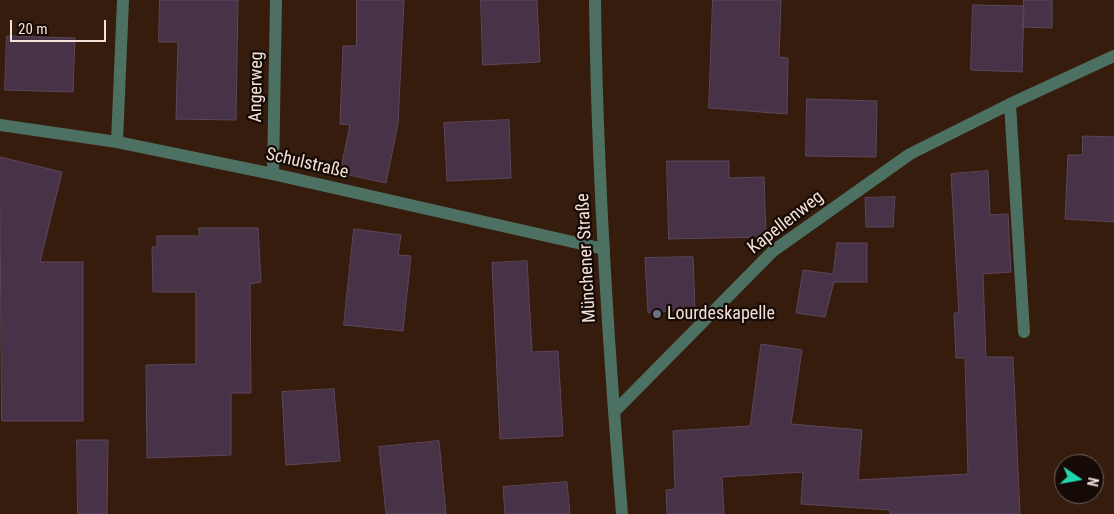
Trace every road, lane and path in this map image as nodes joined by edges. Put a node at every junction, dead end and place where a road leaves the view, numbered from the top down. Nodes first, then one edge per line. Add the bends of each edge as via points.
1 (123, 0) edge
2 (276, 0) edge
3 (595, 0) edge
4 (1114, 56) edge
5 (1010, 104) junction
6 (0, 125) edge
7 (117, 142) junction
8 (273, 174) junction
9 (604, 249) junction
10 (1024, 332) dead end
11 (614, 412) junction
12 (622, 514) edge

1 - 7 street
2 - 8 street, Angerweg
3 - 9 street, Münchener Straße via 596,111
4 - 5 street, Kapellenweg
5 - 10 street
5 - 11 street, Kapellenweg via 910,154 773,250
6 - 7 street, Schulstraße
7 - 8 street, Schulstraße
8 - 9 street, Schulstraße
9 - 11 street, Münchener Straße
11 - 12 street, Münchener Straße

